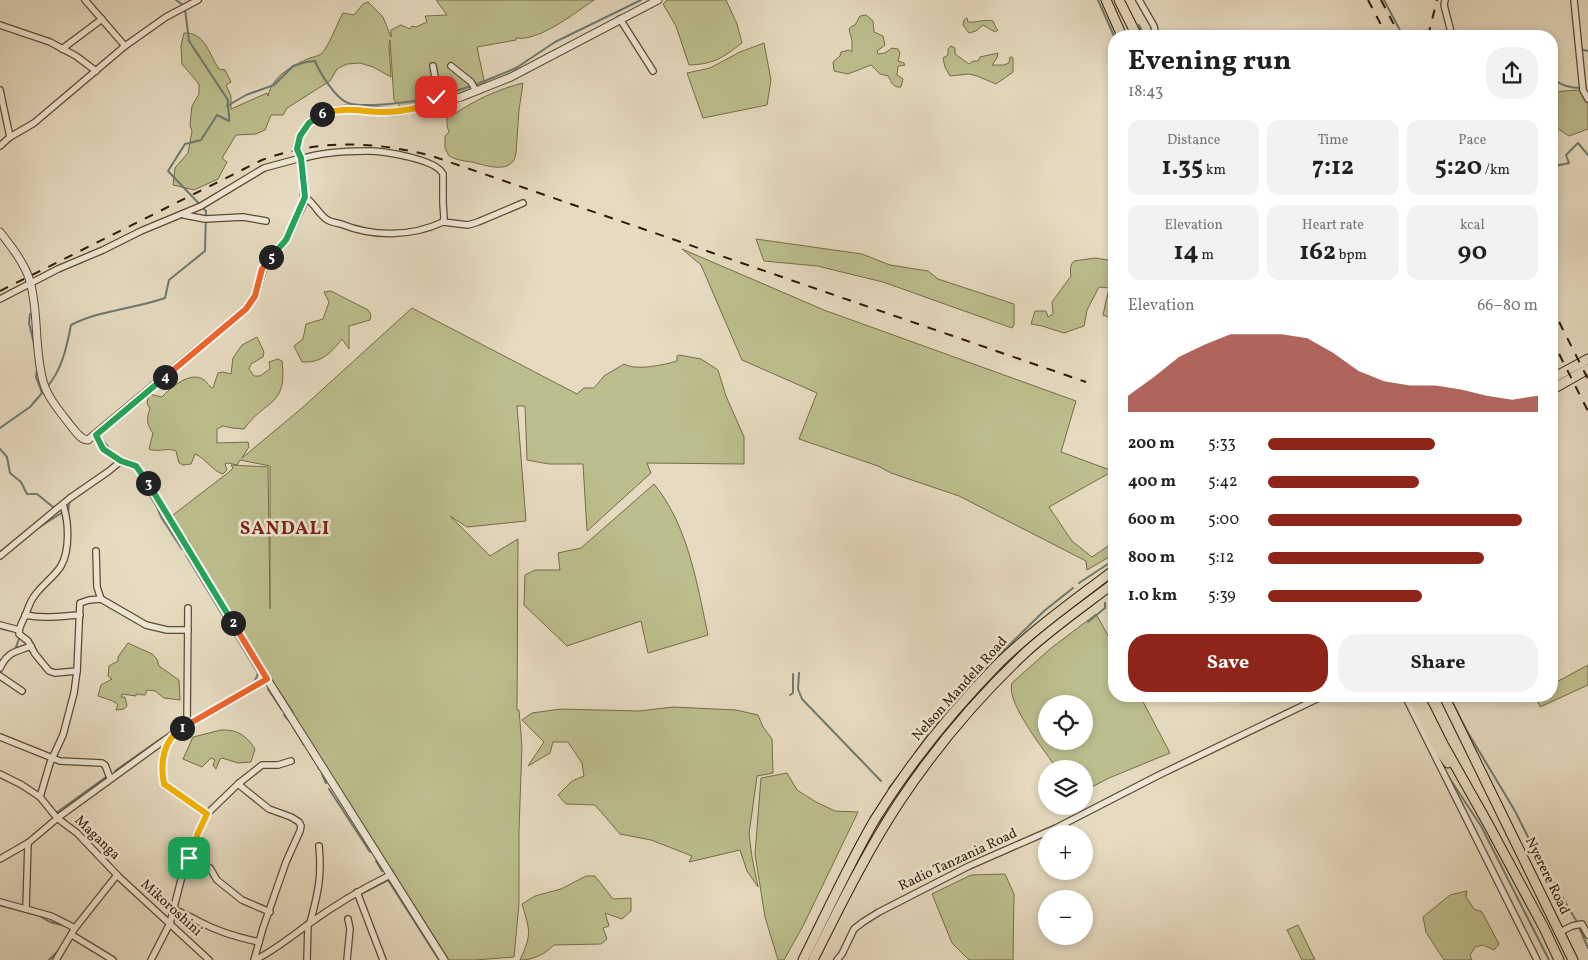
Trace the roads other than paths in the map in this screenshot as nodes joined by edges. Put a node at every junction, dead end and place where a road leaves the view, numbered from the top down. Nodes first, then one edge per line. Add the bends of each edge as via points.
1 (85, 0) edge
2 (198, 0) edge
3 (658, 0) edge
4 (1106, 0) edge
5 (1119, 0) edge
6 (1139, 0) edge
7 (1445, 0) edge
8 (1574, 0) edge
9 (102, 19) junction
10 (620, 19) junction
11 (0, 25) edge
12 (1119, 30) edge
13 (1134, 30) edge
14 (1155, 30) edge
15 (1450, 30) edge
16 (124, 46) junction
17 (62, 49) junction
18 (433, 66) dead end
19 (451, 66) dead end
20 (653, 71) dead end
21 (96, 72) junction
22 (0, 90) edge
23 (476, 91) junction
24 (1588, 100) edge
25 (434, 104) junction
26 (10, 137) junction
27 (0, 146) edge
28 (301, 158) junction
29 (305, 197) junction
30 (523, 203) dead end
31 (182, 214) junction
32 (266, 221) dead end
33 (443, 222) junction
34 (0, 232) edge
35 (30, 283) junction
36 (0, 299) edge
37 (1588, 359) edge
38 (1587, 371) edge
39 (1558, 375) edge
40 (1558, 386) edge
41 (96, 435) junction
42 (121, 461) junction
43 (63, 505) junction
44 (96, 551) dead end
45 (0, 556) edge
46 (1108, 575) edge
47 (1108, 588) edge
48 (101, 599) junction
49 (188, 608) dead end
50 (25, 615) junction
51 (80, 615) junction
52 (0, 625) edge
53 (19, 630) junction
54 (188, 630) junction
55 (31, 646) junction
56 (0, 668) edge
57 (77, 671) junction
58 (0, 676) edge
59 (267, 679) junction
60 (22, 691) dead end
61 (1311, 702) edge
62 (1407, 702) edge
63 (1415, 702) edge
64 (1422, 702) edge
65 (1441, 702) edge
66 (1447, 702) edge
67 (186, 725) junction
68 (173, 734) junction
69 (0, 737) edge
70 (52, 758) junction
71 (291, 761) dead end
72 (0, 774) edge
73 (110, 778) junction
74 (238, 784) junction
75 (40, 797) junction
76 (1496, 804) junction
77 (207, 814) junction
78 (58, 818) junction
79 (1487, 822) junction
80 (28, 843) junction
81 (319, 846) dead end
82 (190, 855) junction
83 (0, 859) edge
84 (117, 875) junction
85 (390, 875) junction
86 (357, 892) junction
87 (0, 902) edge
88 (175, 908) junction
89 (26, 909) junction
90 (270, 912) junction
91 (348, 919) dead end
92 (170, 923) junction
93 (309, 924) junction
94 (75, 928) junction
95 (1560, 932) junction
96 (1588, 935) edge
97 (72, 936) junction
98 (259, 942) junction
99 (56, 960) edge
100 (113, 960) edge
101 (151, 960) edge
102 (209, 960) edge
103 (255, 960) edge
104 (307, 960) edge
105 (348, 960) edge
106 (383, 960) edge
107 (444, 960) edge
108 (803, 960) edge
109 (814, 960) edge
110 (837, 960) edge
111 (1537, 960) edge
112 (1559, 960) edge
113 (1573, 960) edge

1 - 9 street
2 - 16 street
3 - 10 street
4 - 12 main road
5 - 13 main road
6 - 14 street
7 - 15 street
8 - 24 street via 1583,90
9 - 16 street
9 - 17 street
10 - 20 street
10 - 23 street via 511,77
11 - 17 street
16 - 21 street
17 - 21 street
18 - 25 street via 437,88
19 - 23 street via 471,82
21 - 26 street via 34,123
22 - 26 street
23 - 25 street
25 - 28 street via 394,112 330,111 316,117 304,128 297,147
26 - 27 street
28 - 29 street
28 - 31 street via 264,168 205,205
28 - 33 street via 368,151 434,164 443,174
29 - 33 street via 327,220 361,231 397,234
29 - 41 street via 286,240 262,269 255,296 246,309
30 - 33 street via 468,225
31 - 32 street via 205,219 243,217
31 - 35 street
34 - 35 street
35 - 36 street
35 - 41 street via 46,389 81,437 88,440
37 - 39 main road
38 - 40 main road
41 - 42 street via 103,449
42 - 43 street
42 - 59 street via 138,468
43 - 45 street
43 - 50 street via 68,523 62,564 35,595
44 - 48 street via 97,588
46 - 108 main road, Nelson Mandela Road via 999,663 922,752 874,822
47 - 109 main road, Nelson Mandela Road via 1025,654 990,688 929,761 881,831
48 - 51 street via 81,602
48 - 54 street via 146,626
49 - 54 street
50 - 51 street via 38,618
50 - 53 street
51 - 57 street
52 - 53 street
53 - 55 street
54 - 67 street
55 - 56 street via 12,653
55 - 57 street via 45,668 55,672
57 - 70 street via 70,708
58 - 60 street
59 - 67 street
59 - 85 street
61 - 110 street, Radio Tanzania Road via 879,912 854,930
62 - 111 street
63 - 79 main road via 1437,747
64 - 79 main road
65 - 76 main road
66 - 76 main road
67 - 68 street
68 - 73 street
68 - 77 street via 162,761 164,784
69 - 70 street
70 - 73 street via 102,763
70 - 75 street
71 - 74 street via 262,765
72 - 75 street, Maganga
73 - 78 street
74 - 77 street
74 - 90 street via 269,810 291,817 301,826
75 - 78 street, Maganga
76 - 95 main road, Nyerere Road
77 - 82 street
78 - 80 street
78 - 84 street, Maganga
79 - 112 main road, Nyerere Road
80 - 83 street
80 - 89 street
81 - 93 street via 319,892
82 - 88 street via 178,885
82 - 90 street via 210,868 216,880 242,900
84 - 92 street, Mikoroshini
84 - 94 street, Maganga
85 - 86 street
85 - 107 street
86 - 93 street
86 - 106 street
87 - 89 street
88 - 92 street
88 - 98 street via 235,936
89 - 94 street
90 - 98 street
91 - 105 street
92 - 101 street
92 - 102 street, Mikoroshini
93 - 103 street
93 - 104 street
94 - 97 street, Maganga
95 - 96 street via 1582,924
95 - 113 main road, Nyerere Road
97 - 99 street, Maganga
97 - 100 street
98 - 103 street

